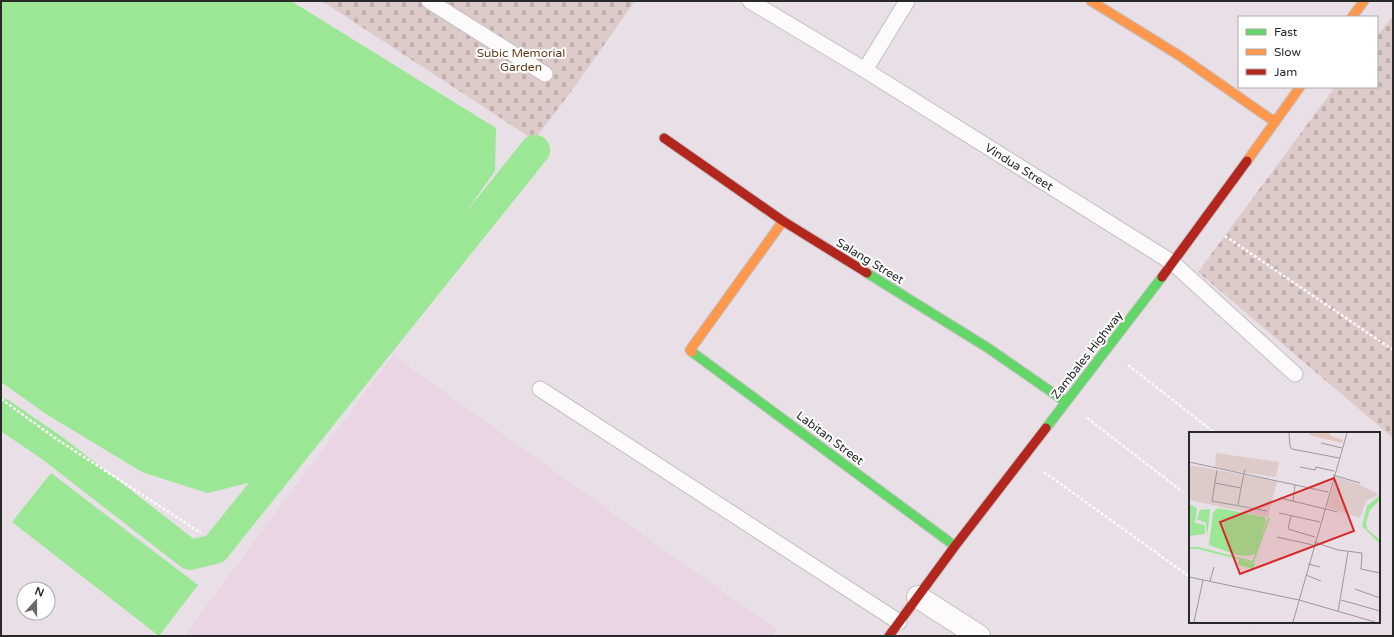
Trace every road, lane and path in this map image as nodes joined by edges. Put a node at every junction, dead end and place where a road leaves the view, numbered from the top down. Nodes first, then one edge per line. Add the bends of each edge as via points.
1 (429, 1) edge
2 (750, 1) edge
3 (907, 1) edge
4 (1091, 1) edge
5 (1364, 1) edge
6 (1353, 16) edge
7 (865, 70) junction
8 (545, 74) dead end
9 (1299, 88) edge
10 (1274, 122) junction
11 (664, 138) dead end
12 (783, 221) junction
13 (1203, 221) junction
14 (1173, 263) junction
15 (1108, 348) junction
16 (1393, 350) edge
17 (1295, 374) dead end
18 (540, 389) dead end
19 (1, 399) edge
20 (1066, 402) junction
21 (1214, 432) edge
22 (1024, 457) junction
23 (1183, 492) dead end
24 (200, 533) dead end
25 (955, 546) junction
26 (1189, 576) edge
27 (918, 597) junction
28 (900, 622) junction
29 (1254, 623) edge
30 (1257, 625) dead end
31 (889, 636) edge
32 (979, 636) edge

1 - 8 lane
2 - 7 lane, Vindua Street
3 - 7 lane
4 - 10 street via 1180,56
5 - 6 street
7 - 14 lane, Vindua Street
9 - 10 street, Zambales Highway
10 - 13 street, Zambales Highway
11 - 12 street, Salang Street
12 - 20 street, Salang Street via 968,335
12 - 25 street, Labitan Street via 690,350
13 - 14 street, Zambales Highway
13 - 16 path
14 - 15 street, Zambales Highway
14 - 17 lane, Vindua Street
15 - 20 street, Zambales Highway
15 - 21 path
18 - 28 lane
19 - 24 path via 58,440
20 - 22 street, Zambales Highway
20 - 23 path
22 - 25 street, Zambales Highway
22 - 26 path
25 - 27 street, Zambales Highway
27 - 28 street, Zambales Highway
27 - 32 street
28 - 31 street, Zambales Highway
29 - 30 path

